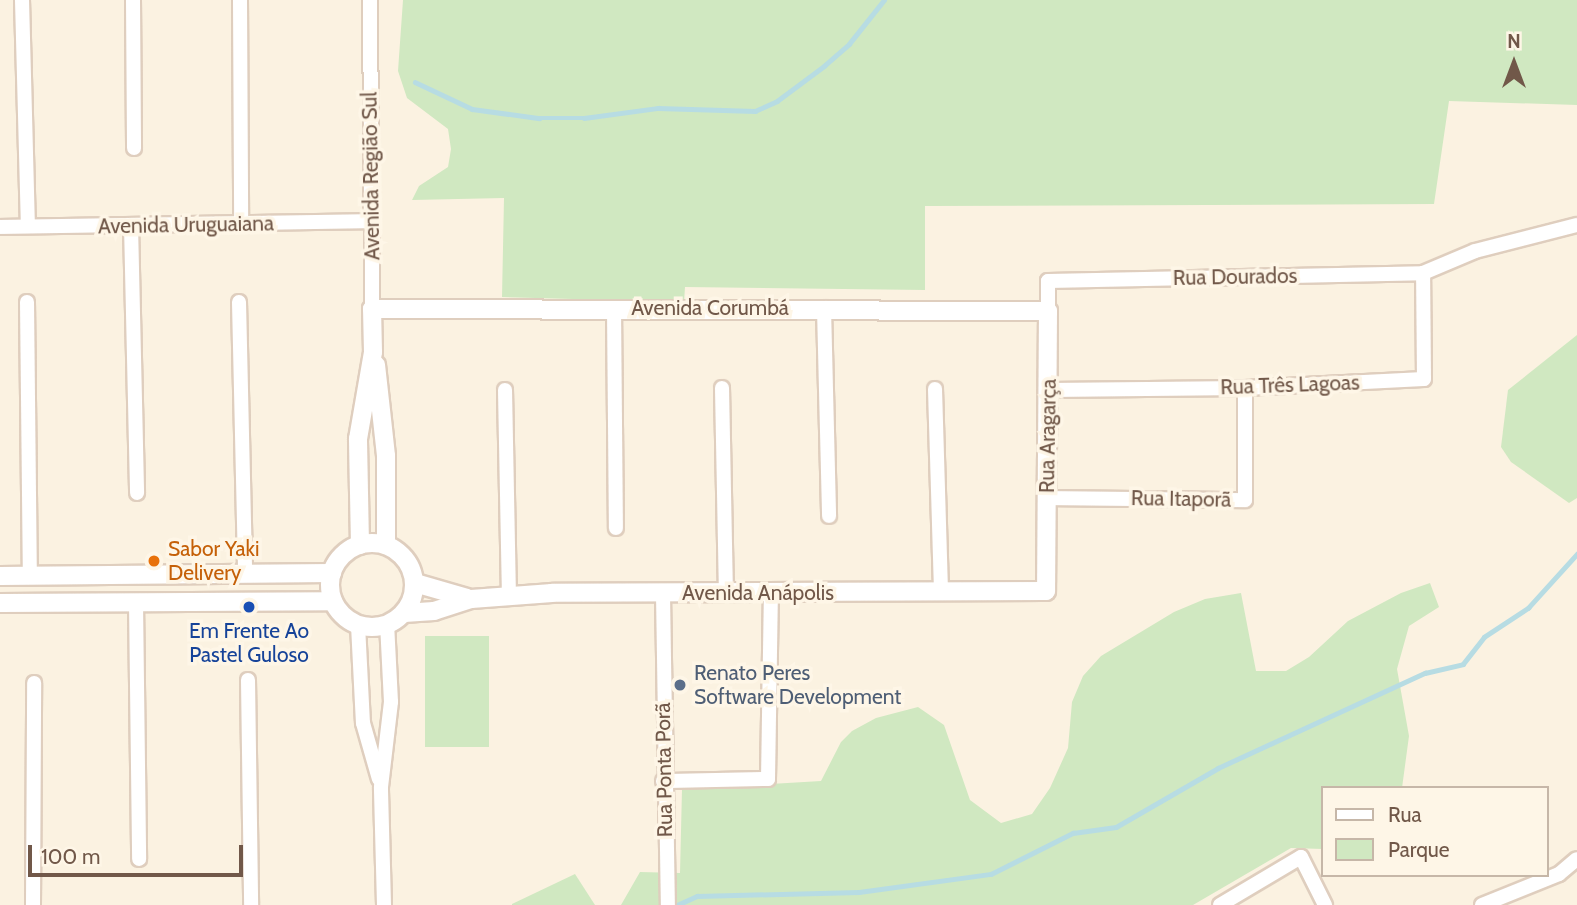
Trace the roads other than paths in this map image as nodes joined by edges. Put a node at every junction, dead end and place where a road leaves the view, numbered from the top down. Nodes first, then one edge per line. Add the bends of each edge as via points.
1 (22, 0) edge
2 (133, 0) edge
3 (240, 0) edge
4 (370, 0) edge
5 (134, 148) dead end
6 (372, 221) junction
7 (241, 224) junction
8 (131, 225) junction
9 (1577, 225) edge
10 (28, 226) junction
11 (0, 227) edge
12 (1423, 273) junction
13 (1048, 281) joint
14 (27, 302) dead end
15 (239, 302) dead end
16 (614, 308) junction
17 (824, 308) junction
18 (372, 309) junction
19 (1048, 311) junction
20 (373, 352) junction
21 (722, 388) dead end
22 (1245, 388) junction
23 (935, 389) dead end
24 (505, 390) dead end
25 (1049, 390) junction
26 (137, 493) dead end
27 (1048, 498) junction
28 (829, 516) dead end
29 (616, 528) dead end
30 (360, 545) junction
31 (386, 545) junction
32 (332, 573) junction
33 (245, 574) junction
34 (0, 576) edge
35 (30, 576) junction
36 (415, 583) junction
37 (941, 591) junction
38 (1046, 591) joint
39 (663, 593) junction
40 (726, 593) junction
41 (771, 593) junction
42 (509, 595) junction
43 (471, 598) junction
44 (333, 601) junction
45 (136, 602) junction
46 (0, 603) edge
47 (404, 613) junction
48 (387, 624) junction
49 (358, 625) junction
50 (248, 680) dead end
51 (34, 683) dead end
52 (663, 781) junction
53 (381, 787) junction
54 (139, 859) dead end
55 (1577, 859) edge
56 (33, 905) edge
57 (251, 905) edge
58 (384, 905) edge
59 (668, 905) edge
60 (1220, 905) edge
61 (1325, 905) edge
62 (1482, 905) edge

1 - 10 street
2 - 5 street
3 - 7 street
4 - 6 street, Avenida Região Sul
6 - 7 street, Avenida Uruguaiana
6 - 18 street, Avenida Região Sul
7 - 8 street, Avenida Uruguaiana
8 - 10 street, Avenida Uruguaiana
8 - 26 street
9 - 12 street via 1475,251
10 - 11 street, Avenida Uruguaiana
12 - 13 street, Rua Dourados
12 - 22 street, Rua Três Lagoas via 1424,379
13 - 19 street, Rua Aragarça
14 - 35 street
15 - 33 street
16 - 17 street, Avenida Corumbá
16 - 18 street, Avenida Corumbá
16 - 29 street
17 - 19 street, Avenida Corumbá
17 - 28 street
18 - 20 street, Avenida Região Sul
19 - 25 street, Rua Aragarça
20 - 30 street, Avenida Região Sul via 358,439
20 - 31 street, Avenida Região Sul via 386,456
21 - 40 street
22 - 25 street, Rua Três Lagoas
22 - 27 street, Rua Itaporã via 1245,500
23 - 37 street
24 - 42 street
25 - 27 street, Rua Aragarça
27 - 38 street, Rua Aragarça
30 - 31 street
30 - 32 street via 342,556
31 - 36 street via 408,562
32 - 33 street
32 - 44 street
33 - 35 street
34 - 35 street
36 - 43 street, Avenida Anápolis
36 - 47 street
37 - 38 street, Avenida Anápolis
37 - 41 street, Avenida Anápolis
39 - 40 street, Avenida Anápolis
39 - 42 street, Avenida Anápolis
39 - 52 street, Rua Ponta Porã
40 - 41 street, Avenida Anápolis
41 - 52 street via 768,779
42 - 43 street, Avenida Anápolis
43 - 47 street, Avenida Anápolis via 434,611
44 - 45 street
44 - 49 street
45 - 46 street
45 - 54 street
47 - 48 street
48 - 49 street
48 - 53 street via 391,702
49 - 53 street via 363,723
50 - 57 street
51 - 56 street
52 - 59 street, Rua Ponta Porã
53 - 58 street
55 - 62 street via 1559,874
60 - 61 street via 1301,857

